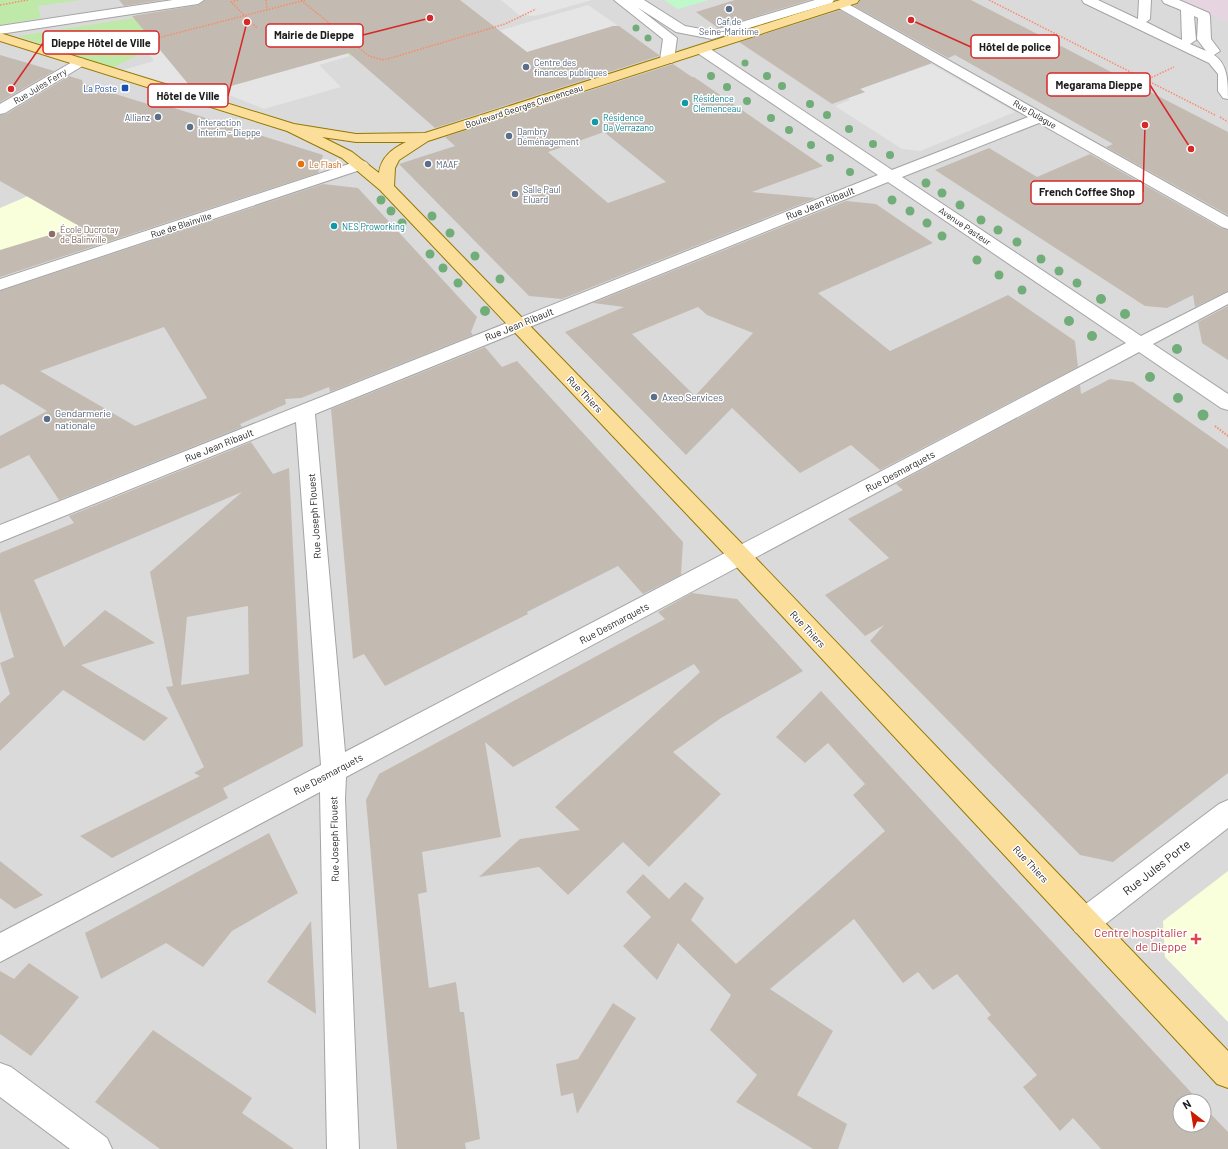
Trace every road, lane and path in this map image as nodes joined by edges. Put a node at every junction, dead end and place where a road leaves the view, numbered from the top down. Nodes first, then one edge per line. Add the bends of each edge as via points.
1 (28, 0) edge
2 (198, 0) edge
3 (238, 0) edge
4 (266, 0) edge
5 (302, 0) edge
6 (305, 0) edge
7 (620, 0) edge
8 (635, 0) edge
9 (989, 0) edge
10 (1088, 0) edge
11 (1104, 0) edge
12 (1145, 0) edge
13 (1168, 0) edge
14 (841, 1) edge
15 (0, 5) edge
16 (536, 9) dead end
17 (1187, 9) junction
18 (267, 10) junction
19 (244, 16) junction
20 (1144, 19) junction
21 (1166, 22) junction
22 (257, 28) dead end
23 (0, 30) edge
24 (0, 38) edge
25 (1189, 40) junction
26 (701, 49) junction
27 (1213, 51) junction
28 (667, 60) junction
29 (75, 61) junction
30 (1228, 61) edge
31 (1170, 70) dead end
32 (1146, 80) junction
33 (1228, 95) edge
34 (0, 110) edge
35 (1040, 117) junction
36 (1228, 122) edge
37 (292, 128) junction
38 (426, 137) junction
39 (361, 165) junction
40 (890, 176) junction
41 (386, 187) junction
42 (1228, 224) edge
43 (0, 285) edge
44 (1228, 297) edge
45 (518, 325) junction
46 (1140, 344) junction
47 (1228, 403) edge
48 (305, 410) junction
49 (0, 534) edge
50 (740, 556) junction
51 (334, 771) junction
52 (1228, 812) edge
53 (1085, 922) junction
54 (0, 948) edge
55 (1228, 1073) edge
56 (0, 1078) edge
57 (96, 1149) edge
58 (343, 1149) edge

1 - 15 path
2 - 23 street
3 - 19 path via 230,2
4 - 18 path
5 - 6 path
5 - 16 path via 369,56 384,60 505,24
5 - 18 path
7 - 28 street via 670,38
8 - 14 street via 681,29 712,35
9 - 32 path
10 - 33 street via 1214,60 1225,74 1225,91
11 - 20 street
12 - 20 street
13 - 17 street
13 - 21 street
14 - 26 main road, Boulevard Georges Clemenceau
14 - 35 street, Rue Dulague
17 - 25 street
17 - 27 street via 1204,16 1204,39
18 - 19 path
19 - 22 path
19 - 29 path
20 - 21 street
21 - 25 street
24 - 29 main road
25 - 27 street
26 - 28 main road, Boulevard Georges Clemenceau
26 - 40 street, Avenue Pasteur
27 - 30 street
28 - 38 main road, Boulevard Georges Clemenceau
29 - 34 street, Rue Jules Ferry
29 - 37 main road
31 - 32 path
32 - 36 path
35 - 40 street, Rue Jean Ribault
35 - 42 street, Rue Dulague
37 - 38 main road, Boulevard Georges Clemenceau via 356,138
37 - 39 main road, Rue Thiers via 330,145
38 - 41 main road via 396,153 386,168
39 - 41 main road, Rue Thiers
39 - 43 street, Rue de Blainville
40 - 45 street, Rue Jean Ribault
40 - 46 street, Avenue Pasteur
41 - 45 main road, Rue Thiers
44 - 46 street, Rue Desmarquets
45 - 48 street, Rue Jean Ribault
45 - 50 main road, Rue Thiers
46 - 47 street, Avenue Pasteur
46 - 50 street, Rue Desmarquets
48 - 49 street, Rue Jean Ribault
48 - 51 street, Rue Joseph Flouest
50 - 51 street, Rue Desmarquets
50 - 53 main road, Rue Thiers
51 - 54 street, Rue Desmarquets
51 - 58 street, Rue Joseph Flouest via 332,799
52 - 53 street, Rue Jules Porte
53 - 55 main road, Rue Thiers
56 - 57 street

